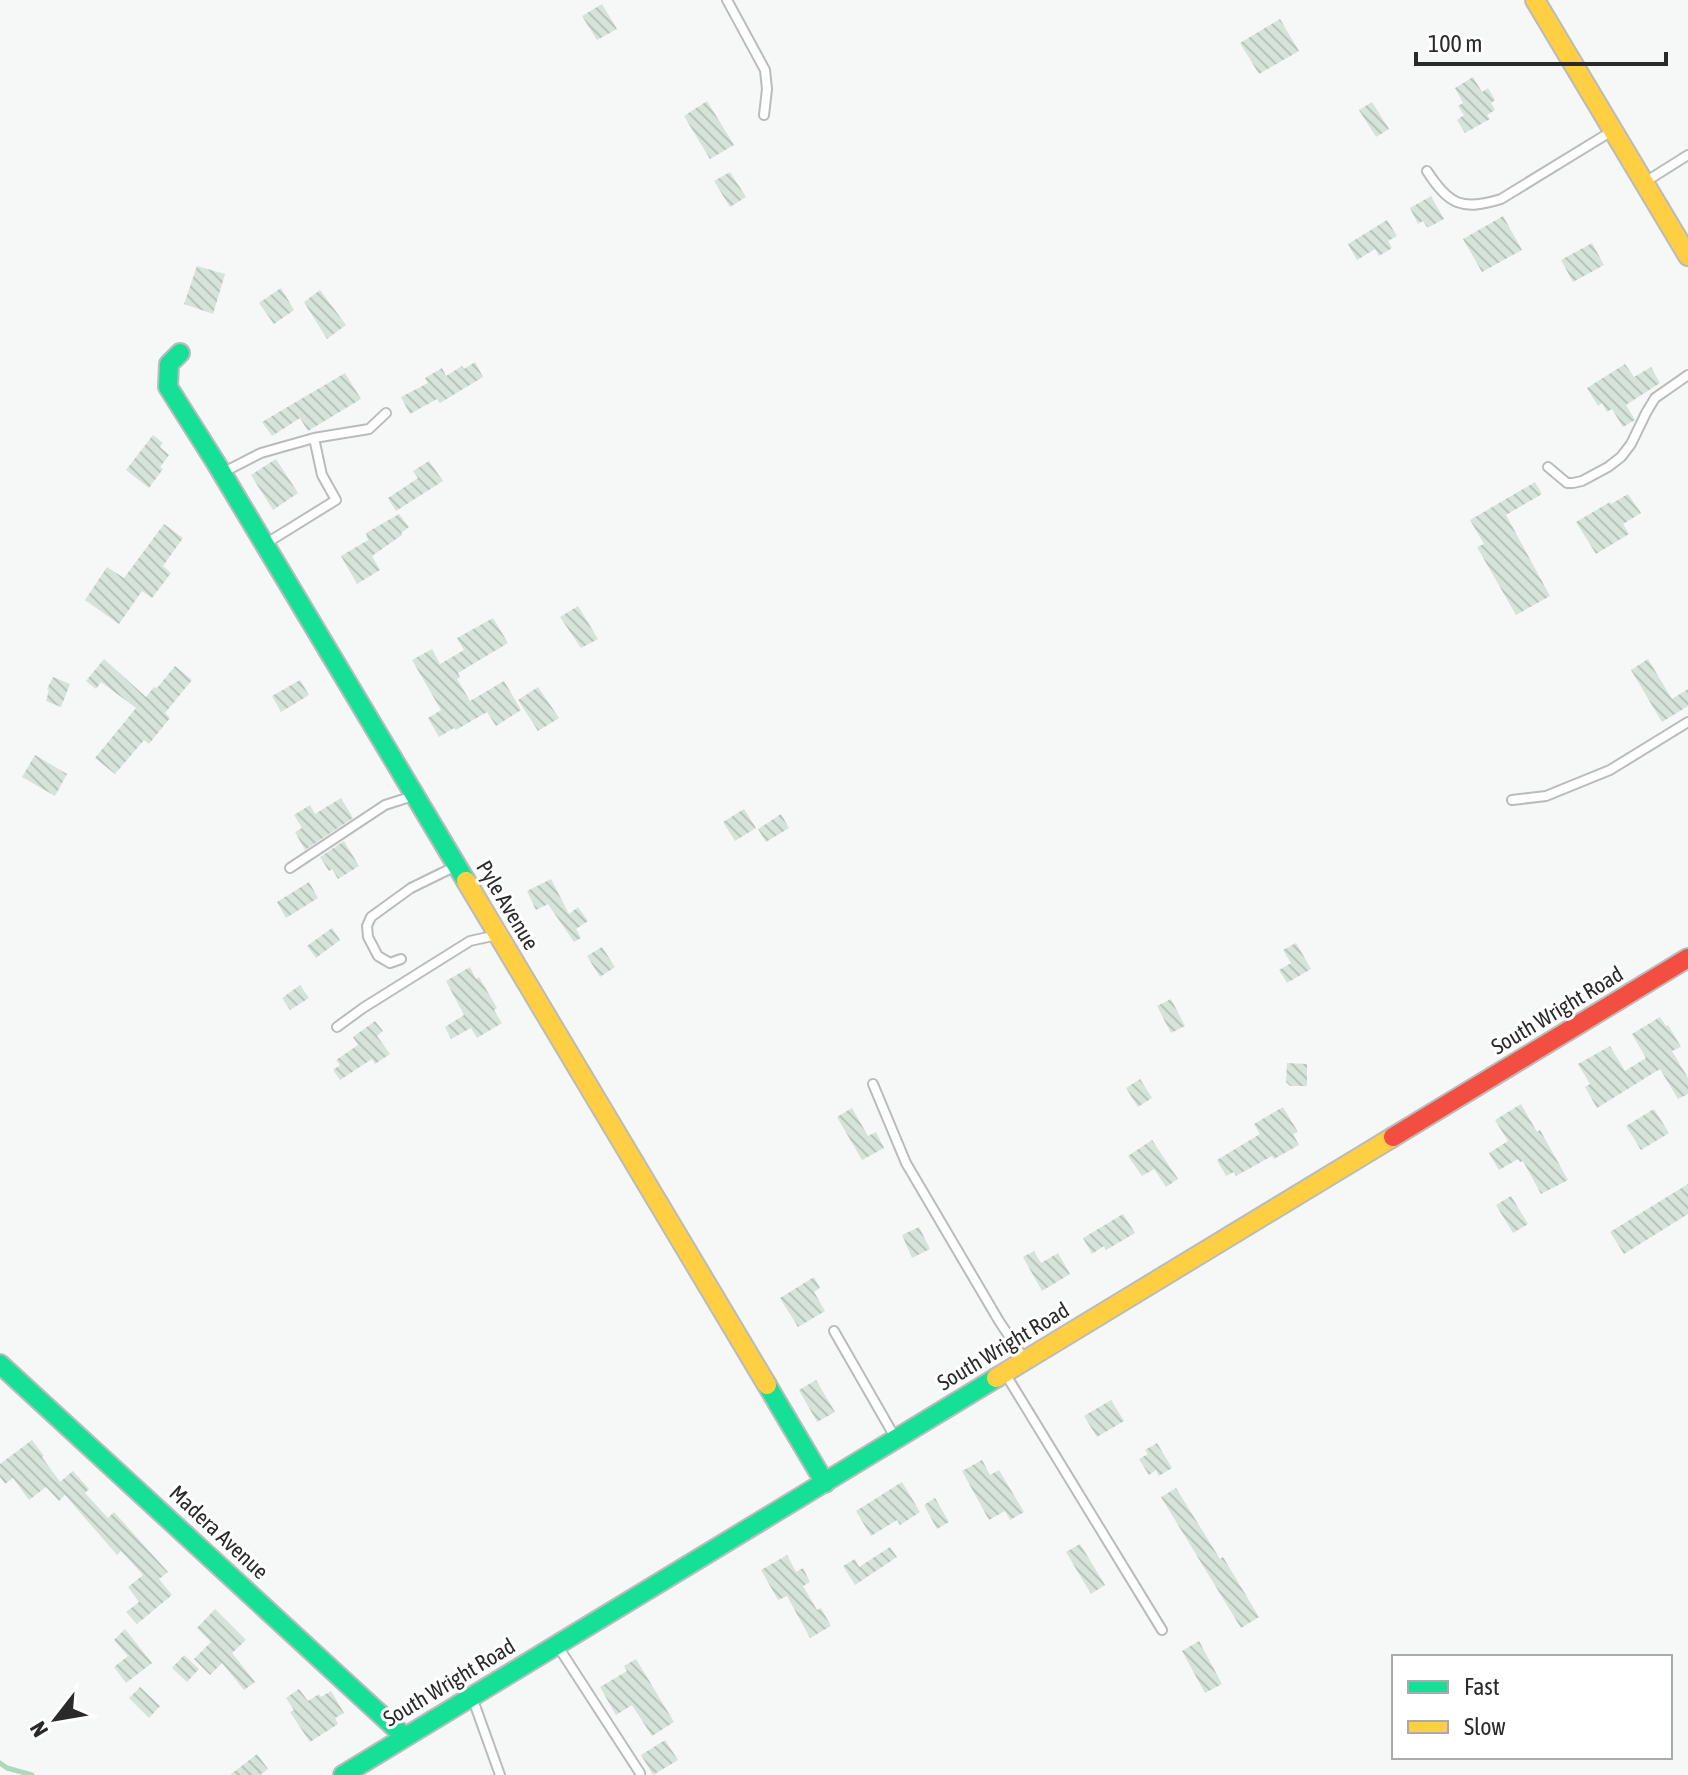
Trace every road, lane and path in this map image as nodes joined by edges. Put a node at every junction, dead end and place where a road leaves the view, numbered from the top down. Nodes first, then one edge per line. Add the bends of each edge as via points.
1 (727, 0) edge
2 (1535, 0) edge
3 (764, 115) dead end
4 (1613, 131) junction
5 (1688, 155) edge
6 (1427, 171) dead end
7 (1644, 183) junction
8 (1688, 256) edge
9 (180, 353) dead end
10 (1688, 375) edge
11 (386, 413) dead end
12 (314, 438) junction
13 (1548, 467) dead end
14 (222, 473) junction
15 (264, 545) junction
16 (1688, 722) edge
17 (414, 795) junction
18 (1512, 800) dead end
19 (456, 866) junction
20 (290, 868) dead end
21 (498, 935) junction
22 (1688, 958) edge
23 (401, 959) dead end
24 (337, 1027) dead end
25 (873, 1084) dead end
26 (834, 1331) dead end
27 (1026, 1361) junction
28 (0, 1364) edge
29 (1005, 1373) junction
30 (897, 1439) junction
31 (825, 1483) junction
32 (1162, 1630) dead end
33 (557, 1645) junction
34 (472, 1697) junction
35 (405, 1737) junction
36 (640, 1773) edge
37 (343, 1775) edge
38 (500, 1775) edge

1 - 3 lane via 765,70
2 - 4 street
4 - 6 lane via 1501,199 1481,205 1460,204 1441,192
4 - 7 street
5 - 7 lane
7 - 8 street
9 - 14 street, Pyle Avenue via 169,364 168,387
10 - 13 lane via 1655,398 1631,444 1608,467 1573,483
11 - 12 lane via 369,429
12 - 14 lane via 261,453
12 - 15 lane via 322,475 336,500
14 - 15 street, Pyle Avenue
15 - 17 street, Pyle Avenue
16 - 18 lane via 1610,770 1546,796
17 - 19 street, Pyle Avenue
17 - 20 lane via 385,805
19 - 21 street, Pyle Avenue
19 - 23 lane via 411,888 371,917 368,937 378,956 390,963
21 - 24 lane via 470,941
21 - 31 street, Pyle Avenue
22 - 27 street, South Wright Road
25 - 27 lane via 906,1163
26 - 30 lane
27 - 29 street, South Wright Road
28 - 35 street, Madera Avenue
29 - 30 street, South Wright Road
29 - 32 lane
30 - 31 street, South Wright Road
31 - 33 street, South Wright Road
33 - 34 street, South Wright Road
33 - 36 lane
34 - 35 street, South Wright Road
34 - 38 lane
35 - 37 street, South Wright Road

